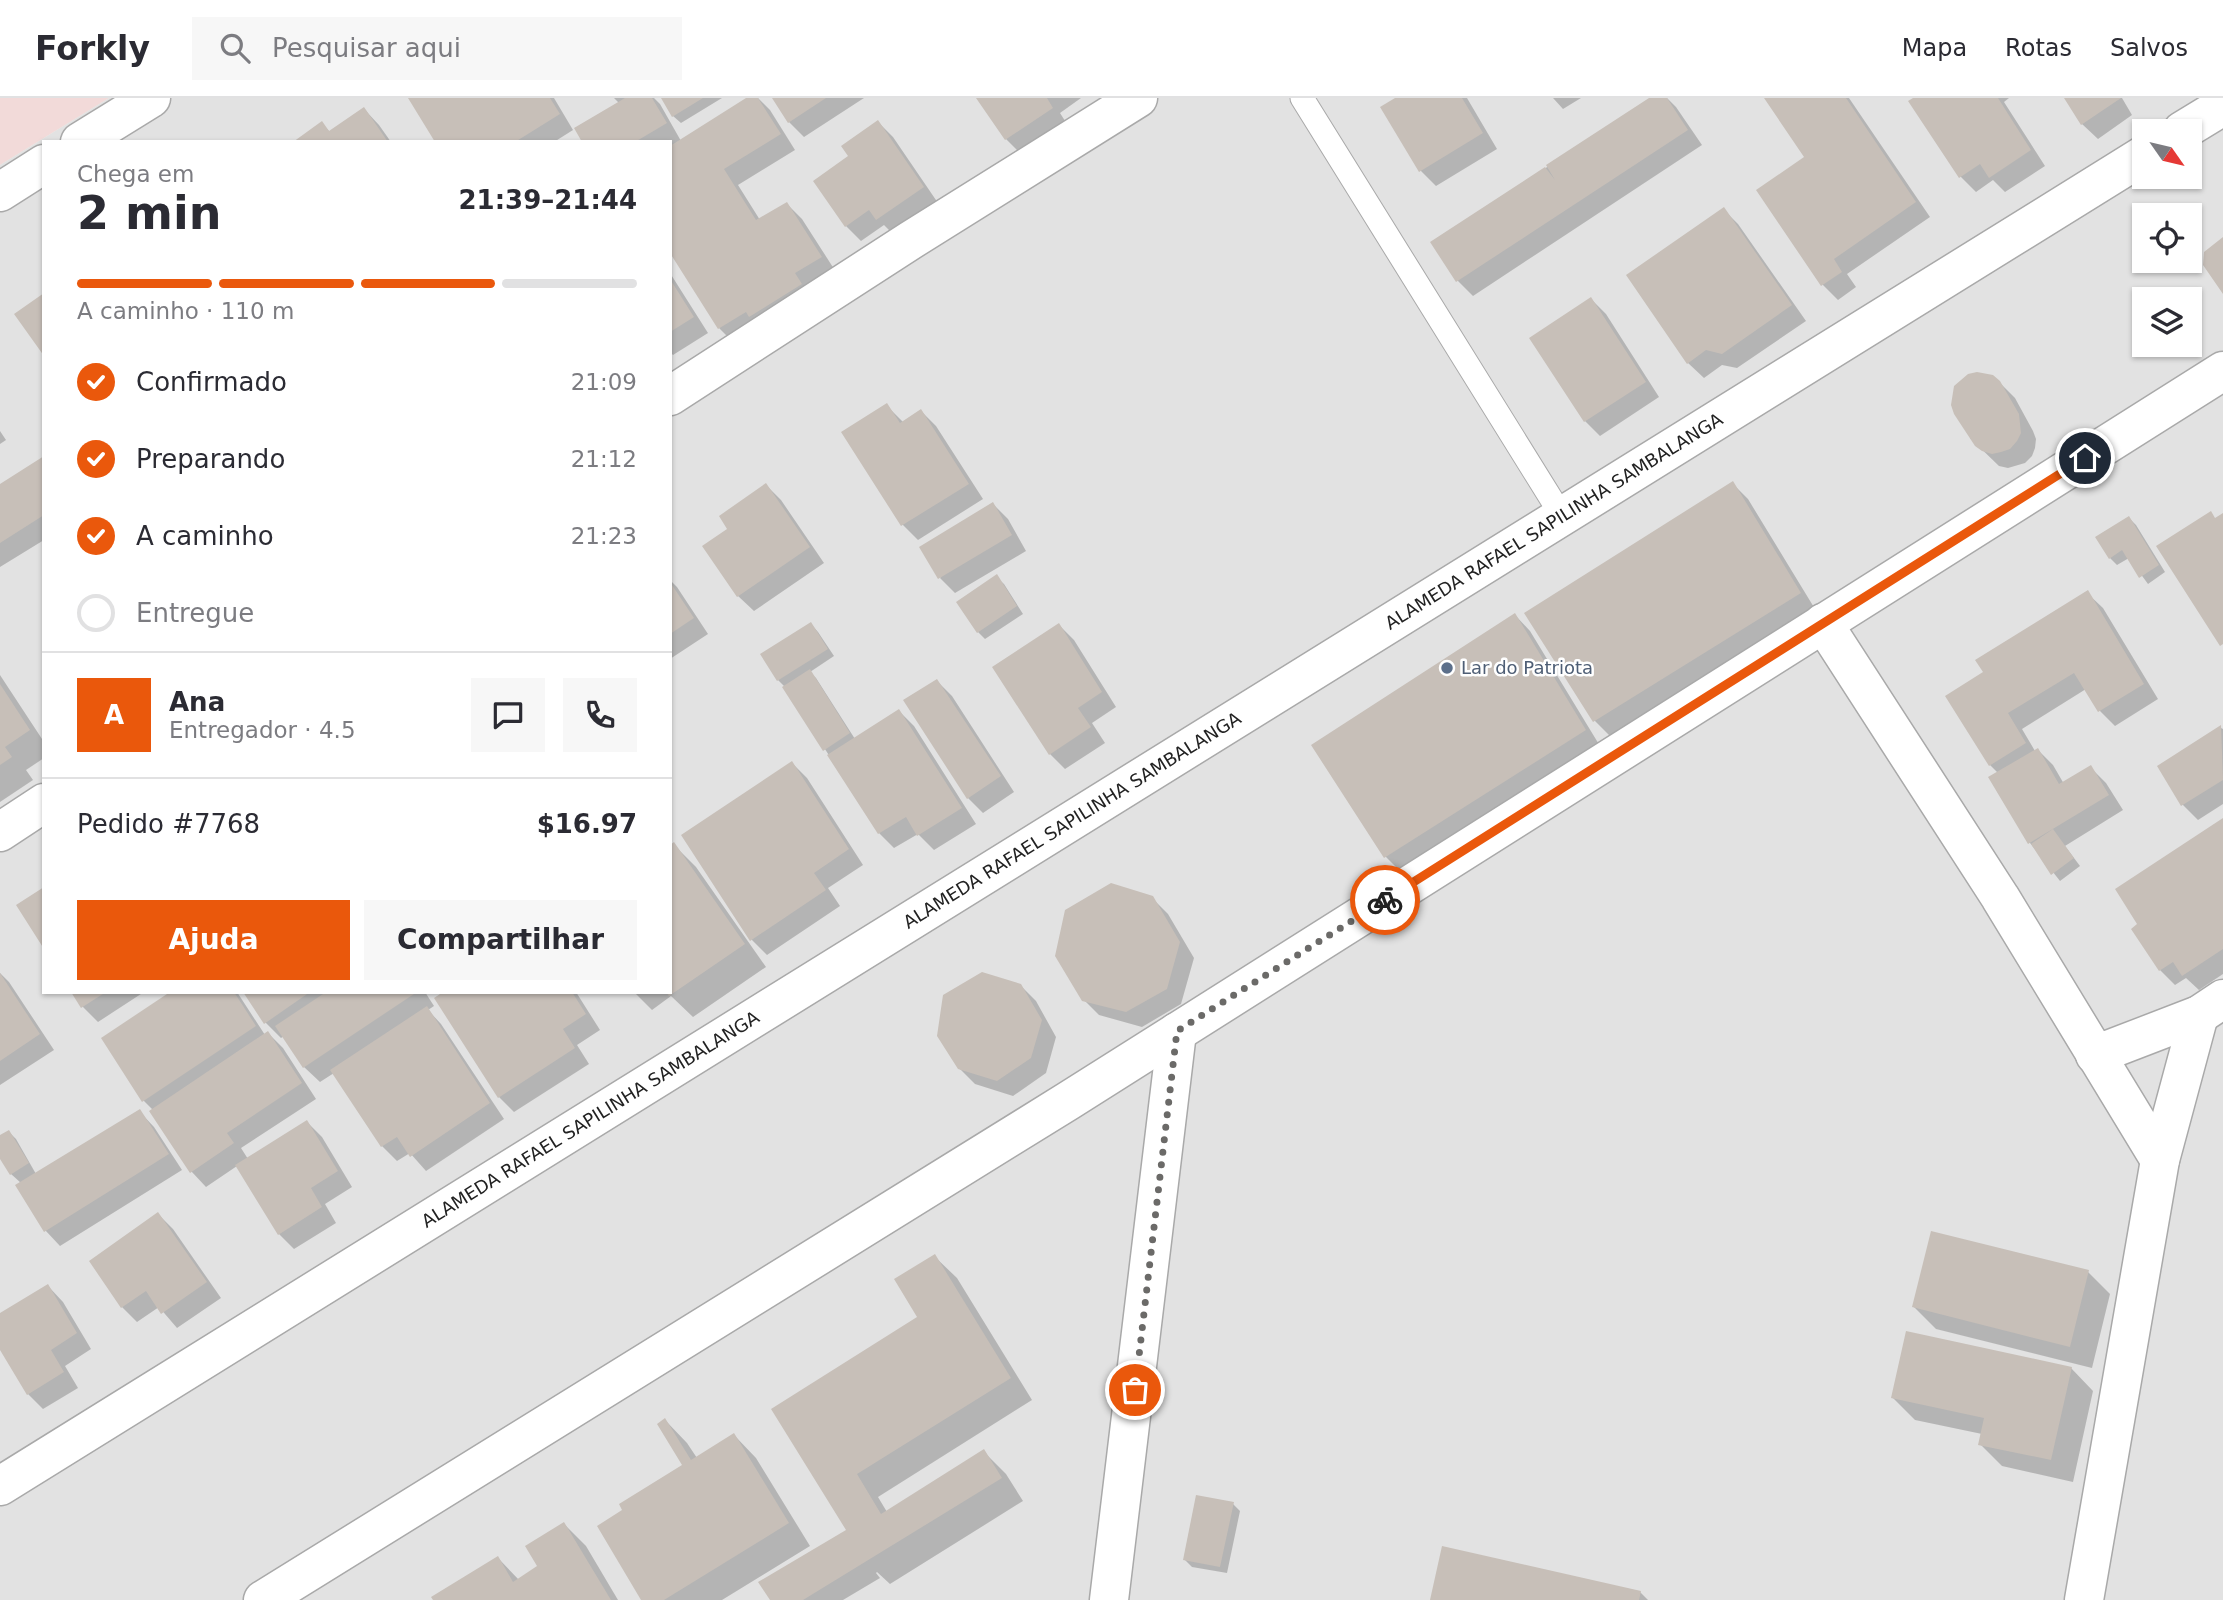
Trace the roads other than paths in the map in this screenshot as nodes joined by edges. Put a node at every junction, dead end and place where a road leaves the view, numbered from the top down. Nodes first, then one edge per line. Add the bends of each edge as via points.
1 (150, 98) edge
2 (1138, 98) edge
3 (1302, 98) edge
4 (2223, 106) edge
5 (2202, 119) edge
6 (83, 140) edge
7 (2132, 162) edge
8 (42, 165) edge
9 (0, 192) edge
10 (2223, 371) edge
11 (672, 395) edge
12 (1562, 516) junction
13 (1824, 623) junction
14 (42, 804) edge
15 (0, 832) edge
16 (2211, 1007) edge
17 (1177, 1031) junction
18 (2095, 1055) junction
19 (2160, 1160) junction
20 (0, 1486) edge
21 (263, 1600) edge
22 (1110, 1600) edge
23 (2084, 1600) edge

1 - 6 street
2 - 11 street
3 - 12 lane
4 - 5 street
7 - 12 street, ALAMEDA RAFAEL SAPILINHA SAMBALANGA
8 - 9 street
10 - 13 street
12 - 20 street, ALAMEDA RAFAEL SAPILINHA SAMBALANGA
13 - 17 street
13 - 18 street
14 - 15 street
16 - 18 street
16 - 19 street
17 - 21 street
17 - 22 street
18 - 19 street
19 - 23 street

